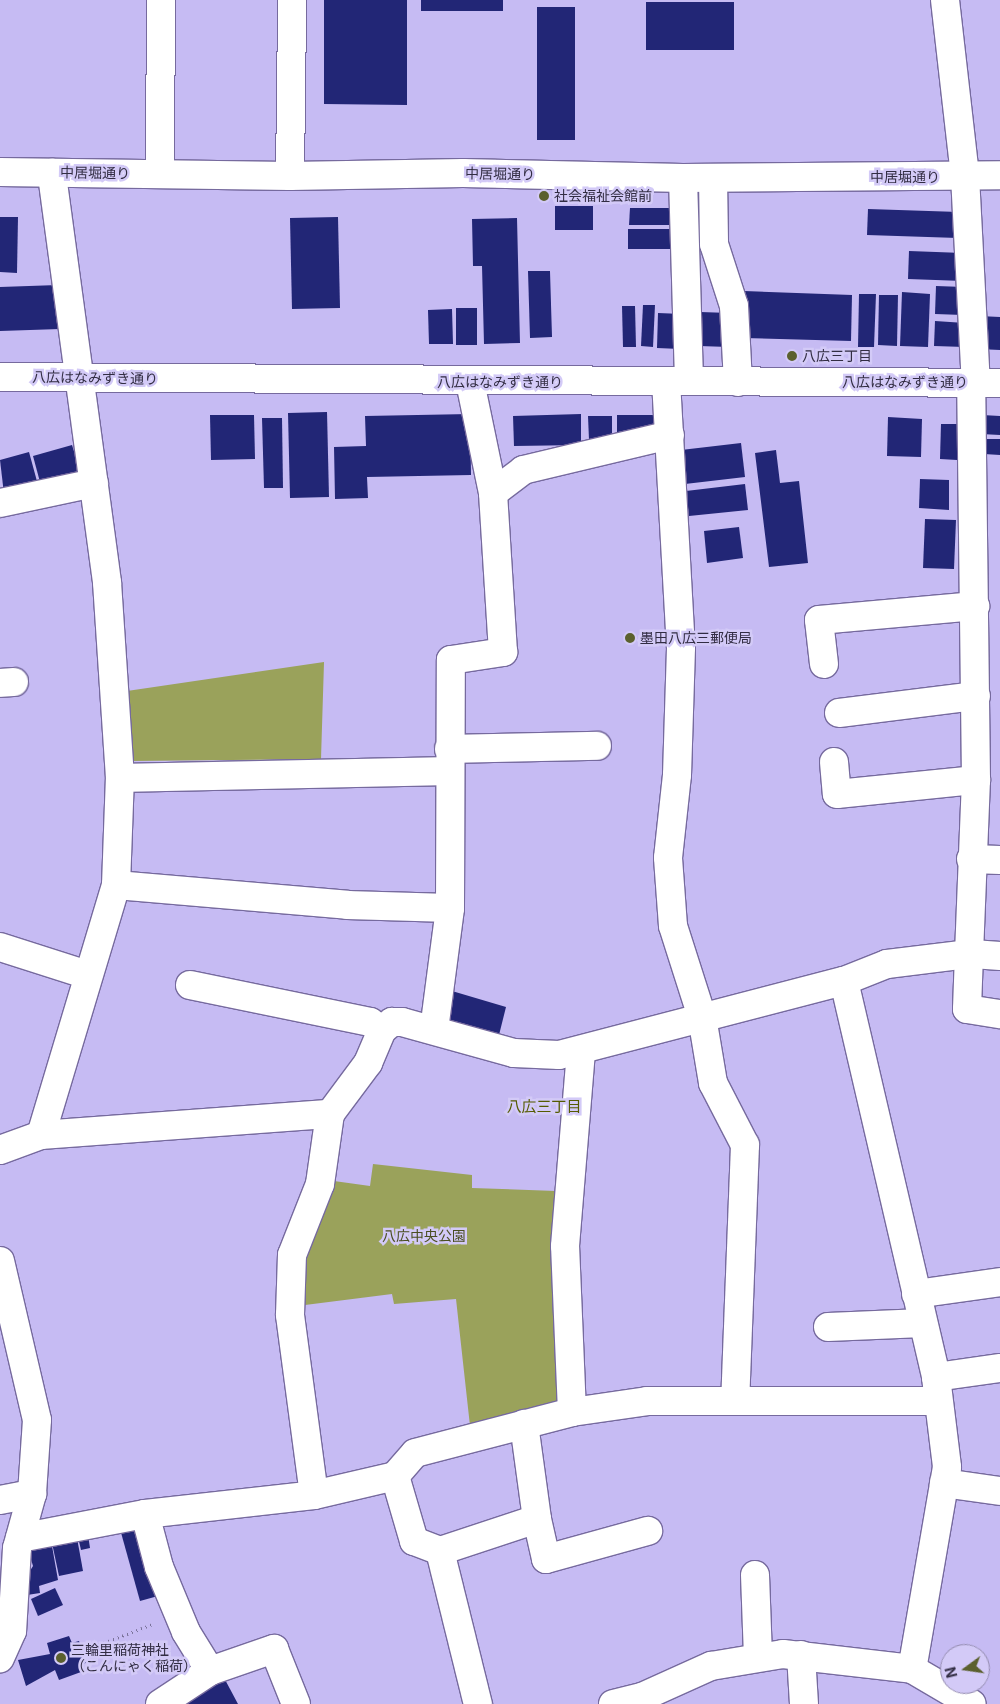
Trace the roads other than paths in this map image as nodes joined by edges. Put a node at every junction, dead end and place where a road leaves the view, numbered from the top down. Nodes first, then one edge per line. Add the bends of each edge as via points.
1 (161, 0) edge
2 (292, 0) edge
3 (945, 0) edge
4 (0, 172) edge
5 (52, 173) junction
6 (160, 174) junction
7 (290, 176) junction
8 (964, 176) junction
9 (1000, 176) edge
10 (683, 178) junction
11 (713, 178) junction
12 (0, 377) edge
13 (82, 378) junction
14 (677, 381) junction
15 (470, 382) junction
16 (738, 382) junction
17 (982, 383) edge
18 (670, 435) junction
19 (94, 483) junction
20 (493, 493) junction
21 (0, 503) edge
22 (975, 606) junction
23 (824, 664) dead end
24 (976, 696) junction
25 (839, 713) dead end
26 (597, 746) dead end
27 (449, 760) junction
28 (834, 762) dead end
29 (120, 778) junction
30 (976, 780) junction
31 (971, 859) junction
32 (1000, 860) edge
33 (116, 885) junction
34 (450, 908) junction
35 (0, 947) edge
36 (969, 954) junction
37 (1000, 956) edge
38 (88, 975) junction
39 (844, 981) junction
40 (190, 985) dead end
41 (1000, 1014) edge
42 (702, 1017) junction
43 (382, 1030) junction
44 (434, 1030) junction
45 (581, 1052) junction
46 (330, 1114) junction
47 (41, 1135) junction
48 (0, 1150) edge
49 (0, 1261) edge
50 (1000, 1282) edge
51 (916, 1294) junction
52 (923, 1323) junction
53 (828, 1327) dead end
54 (1000, 1368) edge
55 (936, 1389) junction
56 (735, 1400) junction
57 (572, 1412) junction
58 (524, 1424) junction
59 (395, 1476) junction
60 (944, 1483) junction
61 (1000, 1491) edge
62 (32, 1494) junction
63 (314, 1495) junction
64 (0, 1500) edge
65 (145, 1514) junction
66 (537, 1519) junction
67 (648, 1530) dead end
68 (20, 1538) junction
69 (440, 1552) junction
70 (754, 1575) dead end
71 (801, 1655) junction
72 (758, 1656) junction
73 (0, 1658) edge
74 (912, 1669) junction
75 (210, 1671) junction
76 (643, 1700) edge
77 (160, 1704) edge
78 (296, 1704) edge
79 (478, 1704) edge
80 (613, 1704) edge
81 (804, 1704) edge
82 (972, 1704) edge

1 - 6 street
2 - 7 street
3 - 8 street
4 - 5 street, 中居堀通り
5 - 6 street, 中居堀通り
5 - 13 street
6 - 7 street, 中居堀通り
7 - 10 street, 中居堀通り via 463,173
8 - 9 street, 中居堀通り
8 - 11 street, 中居堀通り
8 - 17 street
10 - 11 street, 中居堀通り
10 - 14 street
11 - 16 street via 714,244 734,306
12 - 13 street, 八広はなみずき通り
13 - 15 street, 八広はなみずき通り
13 - 19 street
14 - 15 street, 八広はなみずき通り
14 - 16 street, 八広はなみずき通り
14 - 18 street
15 - 20 street
16 - 17 street, 八広はなみずき通り
17 - 22 street
18 - 20 street via 523,470
18 - 42 street via 681,648 677,775 668,858 673,926
19 - 21 street
19 - 29 street via 107,582
20 - 27 street via 503,652 451,660
22 - 23 street via 819,620
22 - 24 street
24 - 25 street
24 - 30 street
26 - 27 street
27 - 29 street
27 - 34 street
28 - 30 street via 837,794
29 - 33 street
30 - 31 street
31 - 32 street
31 - 36 street
33 - 34 street via 328,904
33 - 38 street
34 - 44 street
35 - 38 street
36 - 37 street
36 - 39 street via 887,964
36 - 41 street via 967,1008
38 - 47 street
39 - 42 street
39 - 51 street
40 - 43 street via 370,1022
42 - 45 street
42 - 56 street via 714,1083 745,1145
43 - 44 street via 392,1022
43 - 46 street via 368,1064
44 - 45 street via 514,1053 559,1055
45 - 57 street via 565,1246
46 - 47 street
46 - 63 street via 320,1184 292,1264 290,1315
47 - 48 street
49 - 62 street via 37,1420
50 - 51 street
51 - 52 street
52 - 53 street
52 - 55 street
54 - 55 street
55 - 56 street via 792,1404
55 - 60 street via 947,1467
56 - 57 street via 647,1401
57 - 58 street
58 - 59 street via 415,1452
58 - 66 street
59 - 63 street
59 - 69 street via 414,1542
60 - 61 street
60 - 74 street
62 - 64 street
62 - 68 street
63 - 65 street
65 - 68 street
65 - 75 street via 159,1567 186,1632
66 - 67 street via 546,1560
66 - 69 street
68 - 73 street via 12,1632
69 - 79 street
70 - 72 street
71 - 72 street
71 - 74 street
71 - 81 street
72 - 76 street via 711,1666
74 - 82 street
75 - 77 street
75 - 78 street via 274,1649
76 - 80 street

